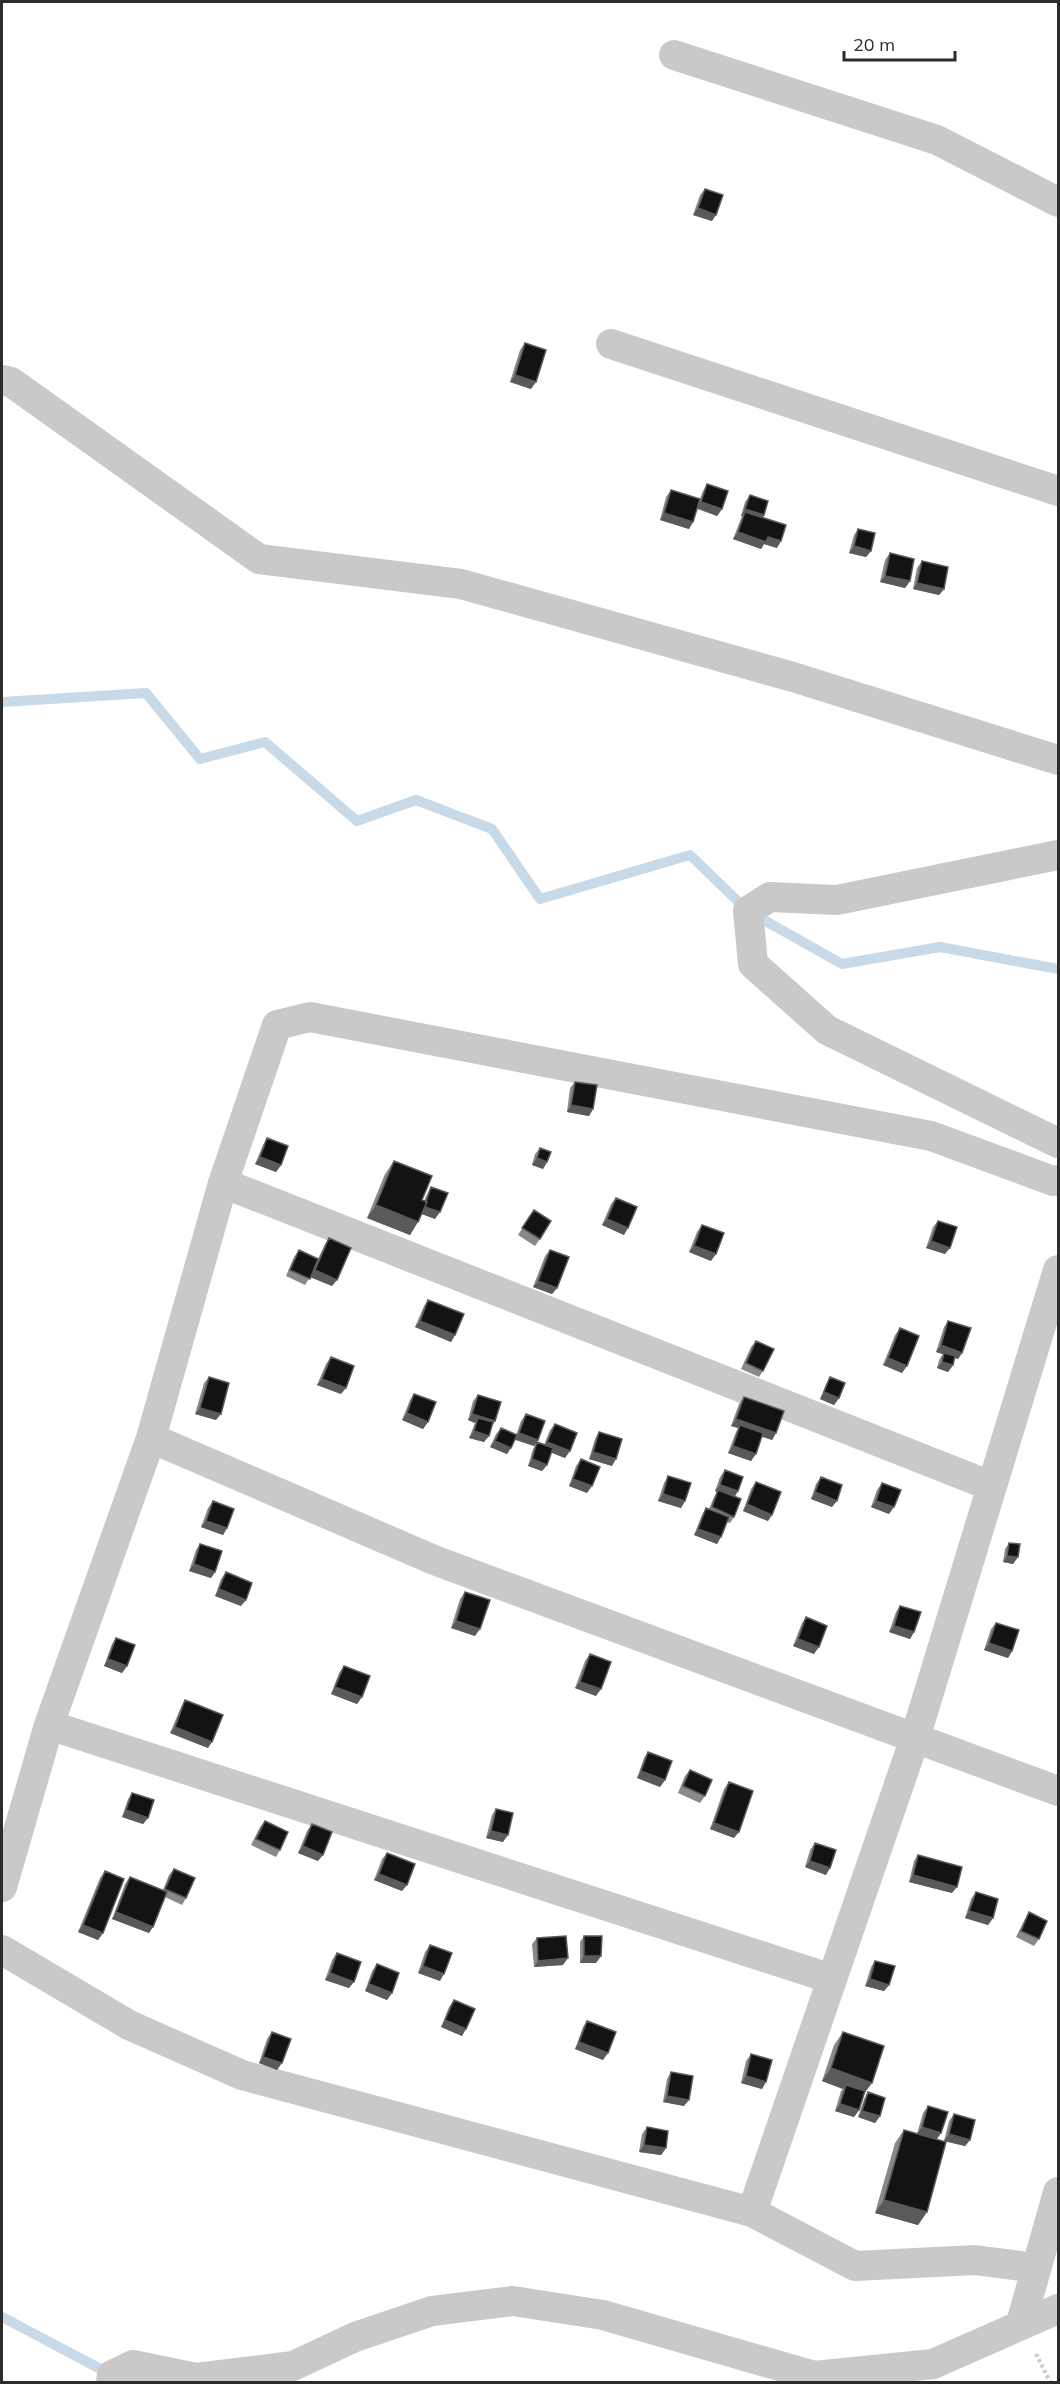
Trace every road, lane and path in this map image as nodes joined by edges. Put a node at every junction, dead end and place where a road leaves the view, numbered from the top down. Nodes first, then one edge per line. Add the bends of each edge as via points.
1 (674, 55) dead end
2 (1059, 202) edge
3 (611, 344) dead end
4 (2, 380) edge
5 (1059, 491) edge
6 (1059, 760) edge
7 (1059, 855) edge
8 (1059, 1143) edge
9 (1059, 1179) edge
10 (223, 1183) junction
11 (1059, 1270) edge
12 (151, 1438) junction
13 (991, 1486) junction
14 (49, 1725) junction
15 (915, 1738) junction
16 (1059, 1791) edge
17 (2, 1887) edge
18 (2, 1950) edge
19 (832, 1979) junction
20 (1059, 2192) edge
21 (752, 2212) junction
22 (1035, 2268) junction
23 (1059, 2309) edge
24 (1021, 2324) junction
25 (111, 2382) edge

1 - 2 street via 937,140
3 - 5 street
4 - 6 street via 11,382 259,559 461,584 793,677
7 - 8 street via 837,900 770,897 748,910 753,964 827,1030
9 - 10 street via 932,1136 310,1017 277,1025
10 - 12 street
10 - 13 street
11 - 13 street
12 - 14 street
12 - 15 street via 434,1560
13 - 15 street
14 - 17 street
14 - 19 street
15 - 16 street
15 - 19 street
18 - 21 street via 129,2025 242,2075
19 - 21 street
20 - 22 street
21 - 22 street via 855,2266 975,2260
22 - 24 street
23 - 24 street
24 - 25 street via 933,2364 814,2376 603,2315 513,2301 432,2311 354,2337 293,2366 196,2378 134,2365 112,2375

